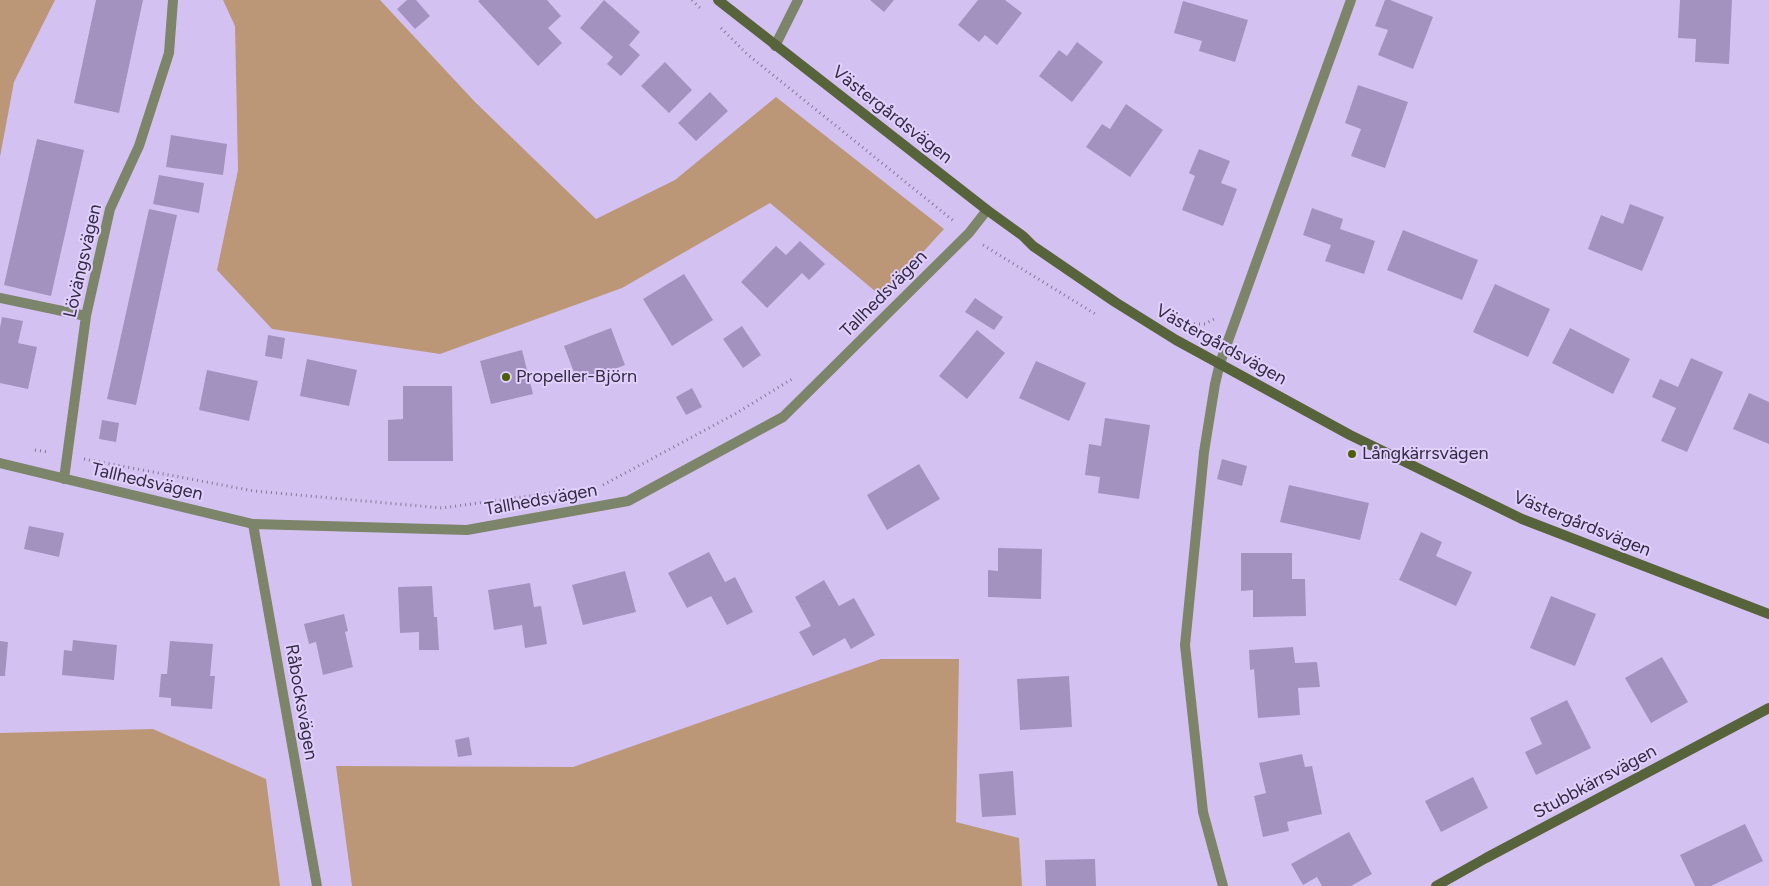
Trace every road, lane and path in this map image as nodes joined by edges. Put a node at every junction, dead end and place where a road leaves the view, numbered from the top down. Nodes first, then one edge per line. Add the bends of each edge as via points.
1 (173, 0) edge
2 (692, 0) edge
3 (718, 0) edge
4 (798, 0) edge
5 (1351, 0) edge
6 (705, 14) dead end
7 (719, 27) dead end
8 (775, 46) junction
9 (987, 210) junction
10 (969, 233) junction
11 (0, 298) edge
12 (86, 316) junction
13 (1181, 320) dead end
14 (1232, 328) junction
15 (1220, 363) junction
16 (800, 374) dead end
17 (32, 449) dead end
18 (67, 455) junction
19 (0, 463) edge
20 (64, 479) junction
21 (600, 486) dead end
22 (561, 492) dead end
23 (253, 524) junction
24 (1769, 614) edge
25 (1769, 708) edge
26 (317, 886) edge
27 (1223, 886) edge
28 (1436, 886) edge

1 - 12 street, Lövängsvägen via 169,53 139,146 110,209
2 - 6 path
3 - 8 street, Västergårdsvägen
4 - 8 street
5 - 14 street
7 - 10 path via 746,54
8 - 9 street, Västergårdsvägen
9 - 10 street, Tallhedsvägen
9 - 15 street, Västergårdsvägen via 1115,302
10 - 23 street, Tallhedsvägen via 784,417 628,501 467,530
11 - 12 street
12 - 18 street, Lövängsvägen
13 - 14 path via 1189,325 1205,324 1214,318
14 - 15 street
15 - 24 street, Västergårdsvägen via 1350,435 1522,519
15 - 27 street via 1204,452 1185,645 1203,812
16 - 21 path via 735,414
17 - 18 path
18 - 20 street, Lövängsvägen
18 - 22 path via 254,491 442,508
19 - 20 street, Tallhedsvägen
20 - 23 street, Tallhedsvägen
23 - 26 street, Råbocksvägen
25 - 28 street, Stubbkärrsvägen

